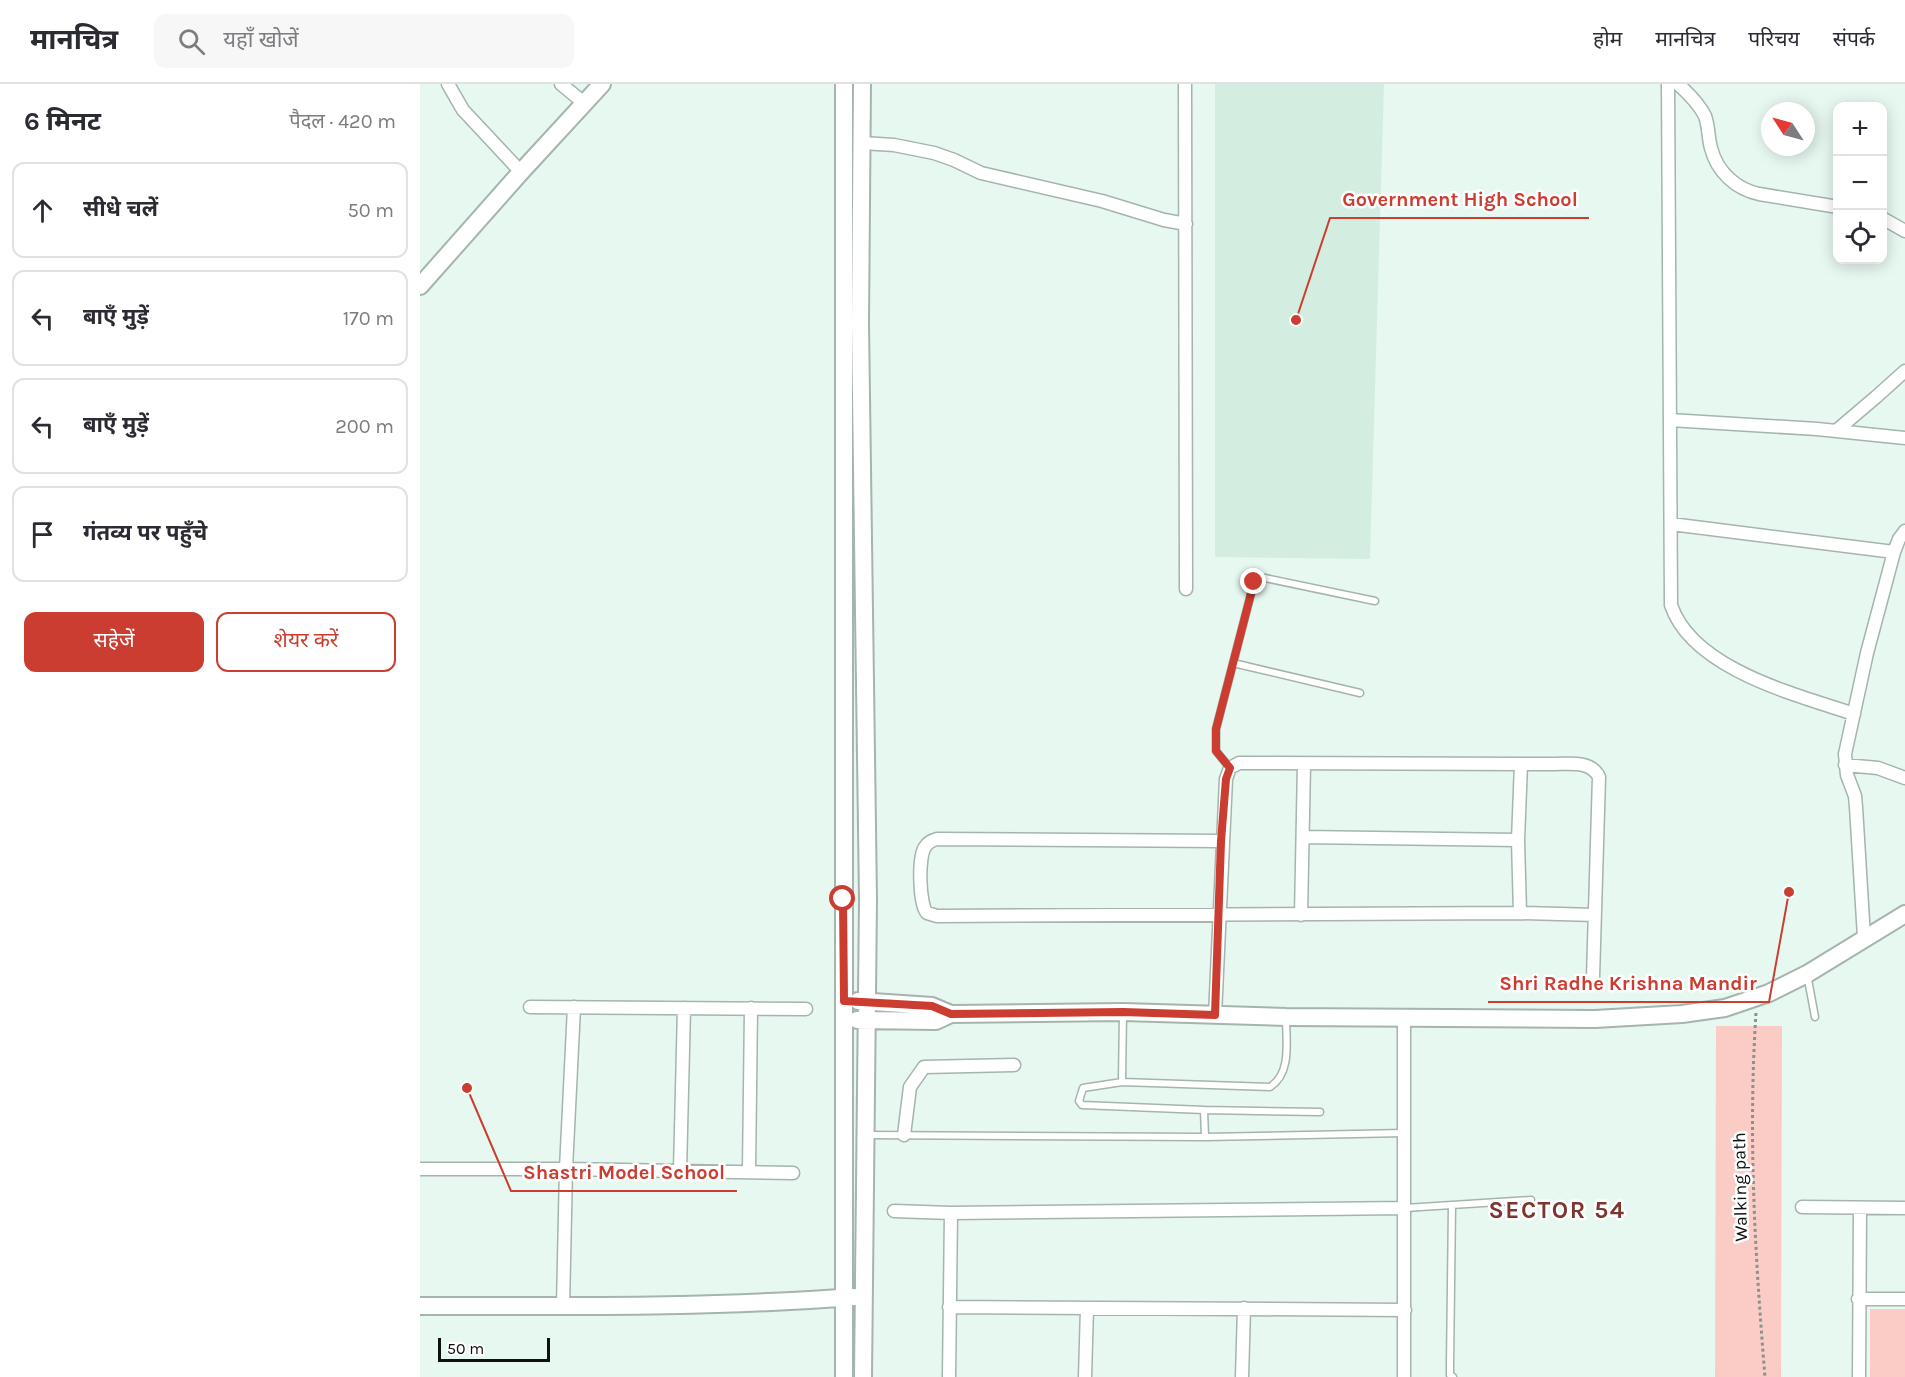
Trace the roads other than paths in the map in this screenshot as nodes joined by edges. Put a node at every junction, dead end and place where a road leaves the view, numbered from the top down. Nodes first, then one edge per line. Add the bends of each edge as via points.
1 (448, 84) edge
2 (561, 84) edge
3 (602, 84) edge
4 (844, 84) edge
5 (862, 84) edge
6 (1185, 84) edge
7 (1668, 84) edge
8 (1678, 84) edge
9 (584, 103) junction
10 (862, 143) junction
11 (521, 172) junction
12 (1833, 206) edge
13 (1887, 221) edge
14 (1186, 224) junction
15 (1905, 231) edge
16 (420, 286) edge
17 (1905, 370) edge
18 (1671, 420) junction
19 (1836, 430) junction
20 (1905, 438) edge
21 (1671, 524) junction
22 (1905, 531) edge
23 (1894, 552) junction
24 (1186, 589) dead end
25 (1375, 600) dead end
26 (1233, 663) junction
27 (1360, 693) dead end
28 (1854, 714) junction
29 (1304, 764) junction
30 (1521, 764) junction
31 (1845, 765) junction
32 (1230, 768) junction
33 (1905, 778) edge
34 (1303, 837) junction
35 (1518, 840) junction
36 (1221, 841) junction
37 (1520, 913) junction
38 (1905, 914) edge
39 (1301, 915) junction
40 (1595, 915) junction
41 (1219, 916) junction
42 (1864, 937) junction
43 (1807, 974) junction
44 (1593, 976) dead end
45 (844, 1001) junction
46 (868, 1002) junction
47 (530, 1007) dead end
48 (574, 1007) junction
49 (684, 1008) junction
50 (751, 1008) junction
51 (806, 1008) dead end
52 (1123, 1012) junction
53 (951, 1014) junction
54 (1215, 1015) junction
55 (1286, 1017) junction
56 (1815, 1017) dead end
57 (843, 1019) junction
58 (1404, 1019) junction
59 (867, 1020) junction
60 (1014, 1065) dead end
61 (1122, 1082) junction
62 (1204, 1110) junction
63 (1320, 1112) dead end
64 (1404, 1133) junction
65 (865, 1135) junction
66 (904, 1135) junction
67 (1205, 1137) junction
68 (420, 1169) edge
69 (566, 1169) junction
70 (680, 1171) junction
71 (749, 1171) junction
72 (793, 1173) dead end
73 (1531, 1200) dead end
74 (1452, 1205) junction
75 (1802, 1207) dead end
76 (1405, 1208) junction
77 (1860, 1208) junction
78 (1905, 1208) edge
79 (894, 1210) dead end
80 (951, 1213) junction
81 (863, 1296) junction
82 (844, 1298) junction
83 (1858, 1299) junction
84 (1905, 1299) edge
85 (420, 1306) edge
86 (563, 1306) junction
87 (949, 1307) junction
88 (1087, 1308) junction
89 (1244, 1308) junction
90 (1405, 1310) junction
91 (844, 1377) edge
92 (863, 1377) edge
93 (949, 1377) edge
94 (1085, 1377) edge
95 (1242, 1377) edge
96 (1404, 1377) edge
97 (1453, 1377) edge
98 (1858, 1377) edge

1 - 11 street via 464,110
2 - 9 street
3 - 9 main road
4 - 45 main road
5 - 10 main road
6 - 14 street
7 - 18 street
8 - 12 street via 1701,108 1711,150 1729,180 1747,192
9 - 11 main road
10 - 14 street via 934,153 981,173
10 - 46 main road via 860,324
11 - 16 main road
13 - 15 street
14 - 24 street
17 - 19 street
18 - 19 street
18 - 21 street
19 - 20 street
21 - 23 street
21 - 28 street via 1671,605 1679,625 1691,639 1762,683
22 - 23 street
23 - 28 street
25 - 26 lane via 1265,578 1254,582
26 - 27 lane
26 - 32 lane via 1215,741 1216,751
28 - 31 street
29 - 30 street
29 - 32 street via 1239,763
29 - 34 street
30 - 35 street
30 - 40 street via 1589,765 1596,770 1599,777
31 - 33 street via 1878,768
31 - 42 street via 1856,807
32 - 36 street
34 - 35 street
34 - 39 street
35 - 37 street
36 - 41 street
36 - 41 street via 937,839 925,847 921,858 923,905 927,913 937,916
37 - 39 street
37 - 40 street
38 - 42 main road
39 - 41 street
40 - 44 street
41 - 54 street
42 - 43 main road
43 - 56 lane
43 - 58 main road via 1725,1008 1595,1019
45 - 46 main road
45 - 57 main road
46 - 53 main road via 932,1006
46 - 59 main road
47 - 48 street
48 - 49 street
48 - 69 street
49 - 50 street
49 - 70 street
50 - 51 street
50 - 71 street
52 - 53 main road
52 - 54 main road
52 - 61 lane
53 - 59 main road via 936,1021
54 - 55 main road
55 - 58 main road
55 - 61 lane via 1285,1068 1277,1083 1270,1087
57 - 59 main road
57 - 82 main road
58 - 64 street
59 - 65 main road
60 - 66 street via 924,1067 910,1087
61 - 62 lane via 1083,1088 1079,1101 1088,1106
62 - 63 lane
62 - 67 lane
64 - 67 lane
64 - 76 street
65 - 66 lane
65 - 81 main road
66 - 67 lane
68 - 69 street
69 - 70 street
69 - 86 street
70 - 71 street
71 - 72 street
73 - 74 lane
74 - 76 lane
74 - 97 lane
75 - 77 street
76 - 80 street
76 - 90 street
77 - 78 street
77 - 83 street
79 - 80 street
80 - 87 street
81 - 82 main road
81 - 92 main road
82 - 86 main road
82 - 91 main road
83 - 84 street
83 - 98 street
85 - 86 main road
87 - 88 street
87 - 93 street
88 - 89 street
88 - 94 street
89 - 90 street
89 - 95 street
90 - 96 street

